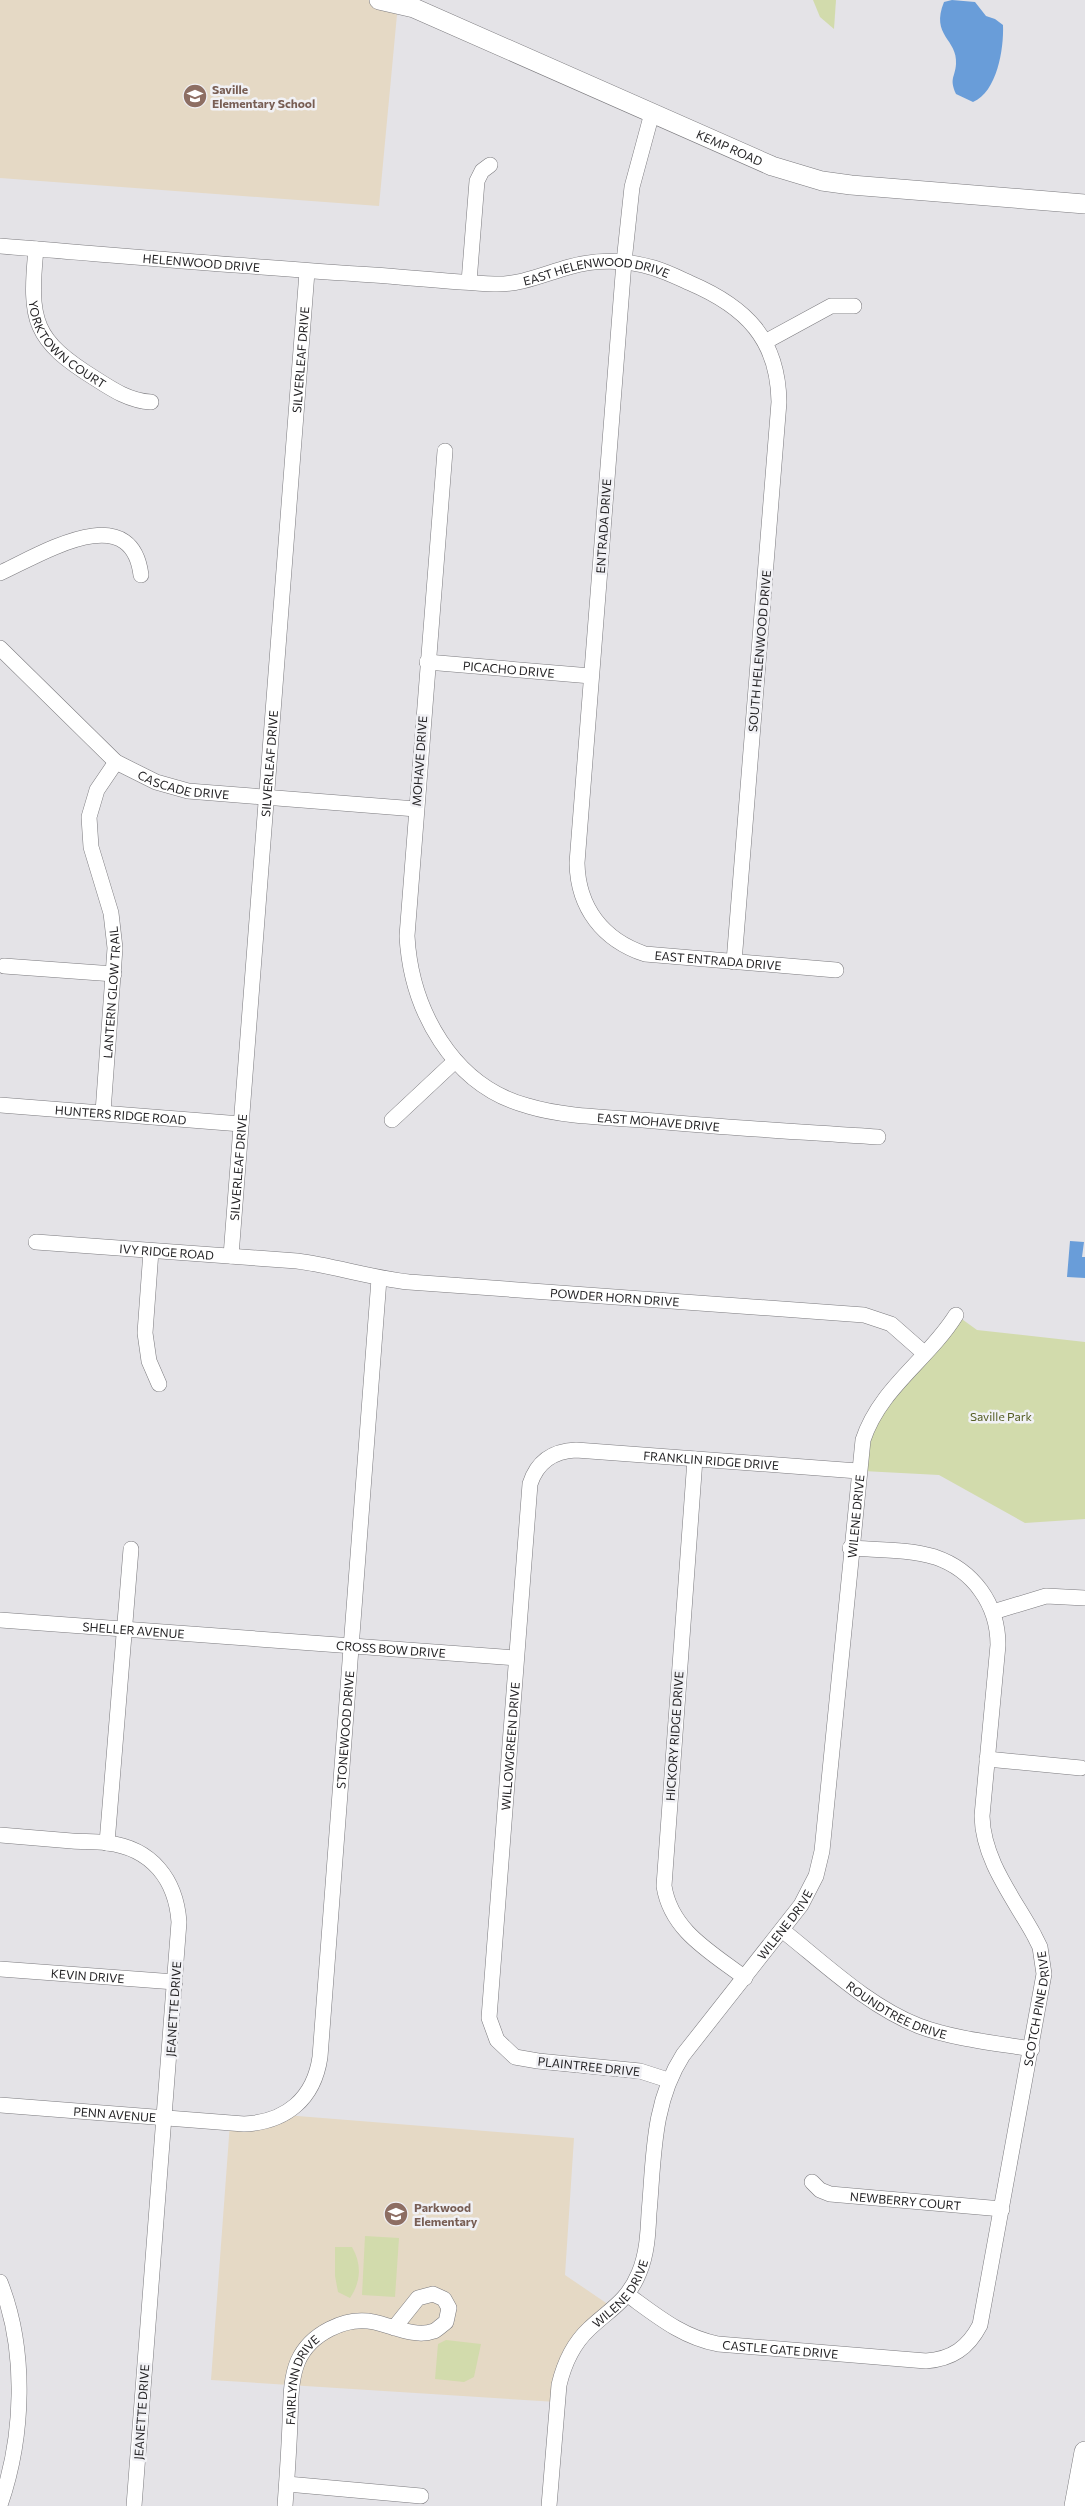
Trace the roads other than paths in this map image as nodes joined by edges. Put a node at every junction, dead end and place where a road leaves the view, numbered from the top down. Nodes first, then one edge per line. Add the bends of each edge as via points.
1 (379, 0) edge
2 (652, 113) junction
3 (490, 165) dead end
4 (1085, 204) edge
5 (0, 246) edge
6 (36, 249) junction
7 (624, 262) junction
8 (307, 272) junction
9 (404, 278) joint
10 (469, 282) junction
11 (854, 306) dead end
12 (765, 342) junction
13 (152, 402) dead end
14 (445, 451) dead end
15 (0, 573) edge
16 (141, 575) dead end
17 (0, 648) edge
18 (427, 662) junction
19 (591, 676) junction
20 (116, 762) junction
21 (267, 797) junction
22 (416, 809) junction
23 (606, 933) joint
24 (734, 962) junction
25 (4, 966) dead end
26 (836, 970) dead end
27 (114, 974) junction
28 (454, 1062) junction
29 (0, 1105) edge
30 (103, 1112) junction
31 (392, 1120) dead end
32 (241, 1124) junction
33 (878, 1137) dead end
34 (36, 1242) dead end
35 (152, 1251) junction
36 (231, 1256) junction
37 (297, 1261) joint
38 (379, 1278) junction
39 (956, 1315) dead end
40 (924, 1353) junction
41 (159, 1384) dead end
42 (565, 1450) joint
43 (695, 1459) junction
44 (858, 1471) junction
45 (850, 1548) junction
46 (131, 1549) dead end
47 (1085, 1598) edge
48 (993, 1612) junction
49 (0, 1620) edge
50 (124, 1630) junction
51 (267, 1640) joint
52 (352, 1646) junction
53 (516, 1658) junction
54 (987, 1759) junction
55 (1081, 1768) dead end
56 (0, 1835) edge
57 (107, 1843) junction
58 (782, 1930) junction
59 (0, 1968) edge
60 (745, 1978) junction
61 (175, 1982) junction
62 (1032, 2049) junction
63 (510, 2053) joint
64 (668, 2080) junction
65 (0, 2105) edge
66 (164, 2117) junction
67 (230, 2123) joint
68 (812, 2182) dead end
69 (1002, 2209) junction
70 (0, 2282) edge
71 (628, 2294) junction
72 (394, 2328) dead end
73 (947, 2358) joint
74 (1085, 2452) edge
75 (287, 2484) junction
76 (421, 2496) dead end
77 (0, 2505) edge
78 (134, 2506) edge
79 (285, 2506) edge
80 (549, 2506) edge
81 (1075, 2506) edge

1 - 2 main road, KEMP ROAD via 414,8
2 - 4 main road, KEMP ROAD via 772,166 822,180
2 - 7 street, ENTRADA DRIVE via 632,187
3 - 10 street via 477,181
5 - 6 street, HELENWOOD DRIVE
6 - 8 street, HELENWOOD DRIVE
6 - 13 street, YORKTOWN COURT via 32,282 35,314 53,348 65,360 114,391
7 - 10 street, EAST HELENWOOD DRIVE via 583,264 515,282
7 - 12 street, EAST HELENWOOD DRIVE via 657,269 718,296 747,317
7 - 19 street, ENTRADA DRIVE
8 - 9 street, HELENWOOD DRIVE
8 - 21 street, SILVERLEAF DRIVE
9 - 10 street, EAST HELENWOOD DRIVE
11 - 12 street via 831,306
12 - 24 street, SOUTH HELENWOOD DRIVE via 776,371 779,402
14 - 18 street, MOHAVE DRIVE
15 - 16 street via 64,544 96,534 126,542 136,553
17 - 20 street, CASCADE DRIVE
18 - 19 street, PICACHO DRIVE
18 - 22 street, MOHAVE DRIVE
19 - 23 street, ENTRADA DRIVE via 577,877 586,907
20 - 21 street, CASCADE DRIVE via 173,788
20 - 27 street, LANTERN GLOW TRAIL via 94,797 89,817 92,847 112,913
21 - 22 street, CASCADE DRIVE
21 - 32 street, SILVERLEAF DRIVE
22 - 28 street, MOHAVE DRIVE via 407,936 409,961 428,1022
23 - 24 street, EAST ENTRADA DRIVE via 628,949 645,954
24 - 26 street, EAST ENTRADA DRIVE
25 - 27 street
27 - 30 street, LANTERN GLOW TRAIL
28 - 31 street
28 - 33 street, EAST MOHAVE DRIVE via 512,1101 548,1111
29 - 30 street, HUNTERS RIDGE ROAD
30 - 32 street, HUNTERS RIDGE ROAD
32 - 36 street, SILVERLEAF DRIVE
34 - 35 street, IVY RIDGE ROAD
35 - 36 street, IVY RIDGE ROAD
35 - 41 street via 145,1333 149,1361
36 - 37 street, IVY RIDGE ROAD
37 - 38 street, POWDER HORN DRIVE
38 - 40 street, POWDER HORN DRIVE via 864,1315 891,1324
38 - 52 street, STONEWOOD DRIVE
39 - 40 street, WILENE DRIVE
40 - 44 street, WILENE DRIVE via 874,1413 863,1440
42 - 43 street, FRANKLIN RIDGE DRIVE
42 - 53 street, WILLOWGREEN DRIVE via 543,1462 530,1484
43 - 44 street, FRANKLIN RIDGE DRIVE
43 - 60 street, HICKORY RIDGE DRIVE via 664,1886 669,1908 682,1928
44 - 45 street, WILENE DRIVE
45 - 48 street, SCOTCH PINE DRIVE via 921,1554 946,1562 975,1582
45 - 58 street, WILENE DRIVE via 822,1851 808,1894
46 - 50 street
47 - 48 street via 1046,1596
48 - 54 street, SCOTCH PINE DRIVE via 998,1644
49 - 50 street, SHELLER AVENUE
50 - 51 street, SHELLER AVENUE
50 - 57 street
51 - 52 street, CROSS BOW DRIVE
52 - 53 street, CROSS BOW DRIVE
52 - 67 street, STONEWOOD DRIVE via 318,2067 308,2092 284,2115 262,2123
53 - 63 street, WILLOWGREEN DRIVE via 488,2012 496,2040
54 - 55 street
54 - 62 street, SCOTCH PINE DRIVE via 982,1816 984,1838 992,1863 1034,1934 1043,1961 1043,1986
56 - 57 street, JEANETTE DRIVE
57 - 61 street, JEANETTE DRIVE via 144,1856 170,1882 178,1905 179,1922
58 - 60 street, WILENE DRIVE
58 - 62 street, ROUNDTREE DRIVE via 902,2019 941,2033
59 - 61 street, KEVIN DRIVE
60 - 64 street, WILENE DRIVE via 683,2055
61 - 66 street, JEANETTE DRIVE
62 - 69 street, SCOTCH PINE DRIVE
63 - 64 street, PLAINTREE DRIVE via 524,2060 640,2071
64 - 71 street, WILENE DRIVE via 656,2121 646,2250
65 - 66 street, PENN AVENUE
66 - 67 street, PENN AVENUE
66 - 78 street, JEANETTE DRIVE
68 - 69 street, NEWBERRY COURT via 830,2194
69 - 73 street, SCOTCH PINE DRIVE via 980,2325 963,2348
70 - 77 street via 15,2344 18,2395 14,2447
71 - 73 street, CASTLE GATE DRIVE via 678,2331 718,2344 926,2361
71 - 80 street, WILENE DRIVE via 582,2336 564,2367 559,2385
72 - 75 street, FAIRLYNN DRIVE via 373,2322 350,2322 331,2328 315,2339 299,2360 292,2385
74 - 81 highway
75 - 76 street
75 - 79 street, FAIRLYNN DRIVE

